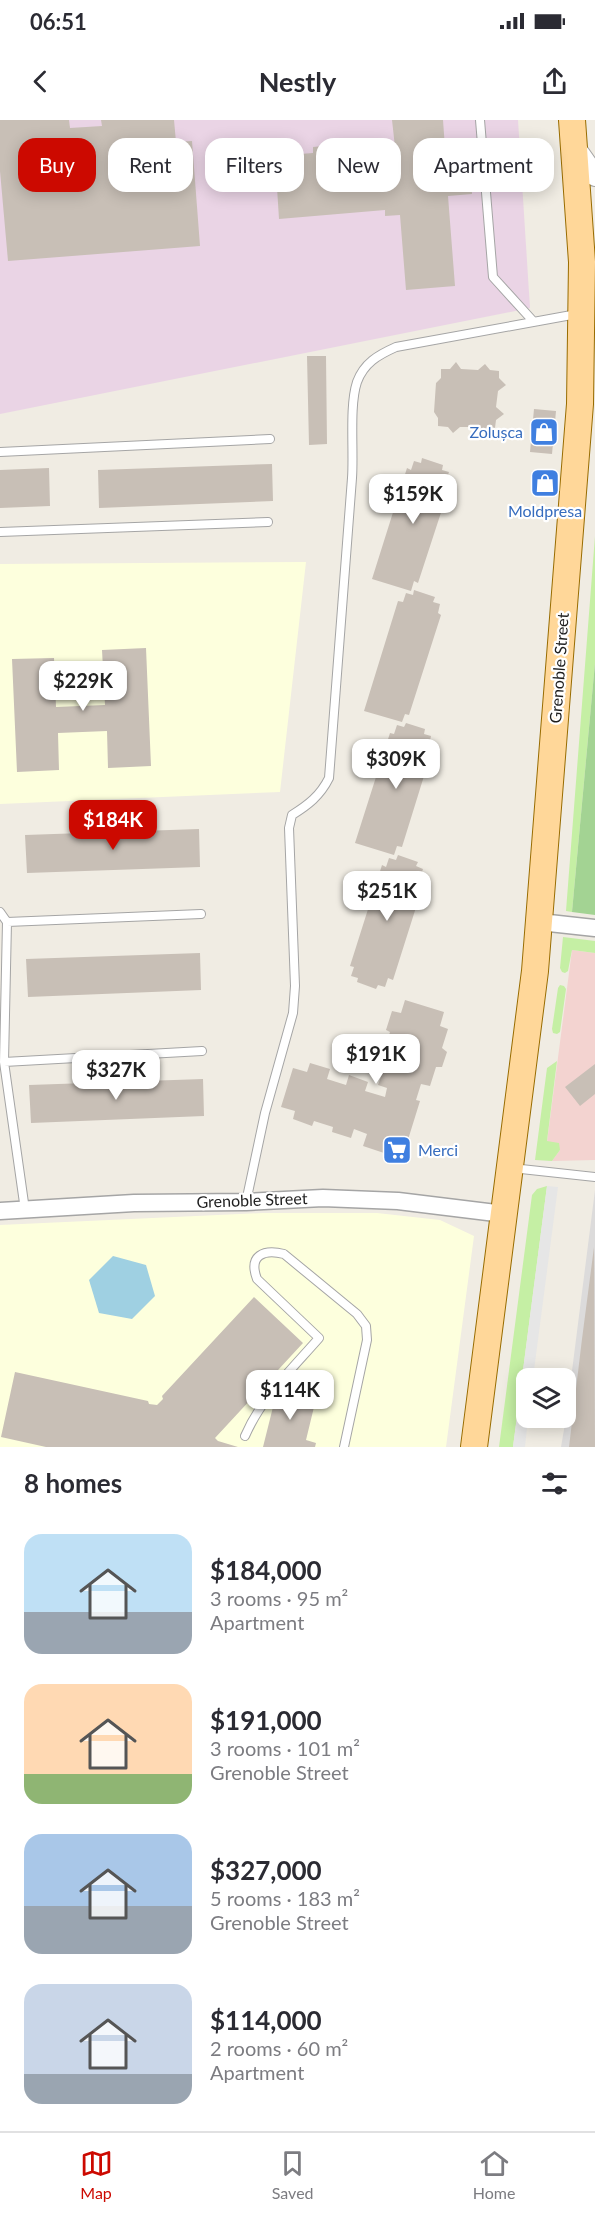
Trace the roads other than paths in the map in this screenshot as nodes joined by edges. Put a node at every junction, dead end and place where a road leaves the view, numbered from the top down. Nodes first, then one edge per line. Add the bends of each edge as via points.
1 (480, 120) edge
2 (572, 120) edge
3 (573, 145) junction
4 (595, 176) edge
5 (588, 253) edge
6 (587, 306) edge
7 (532, 321) junction
8 (595, 398) edge
9 (578, 428) junction
10 (270, 439) dead end
11 (0, 452) edge
12 (268, 522) dead end
13 (0, 532) edge
14 (0, 912) edge
15 (201, 914) dead end
16 (7, 922) junction
17 (540, 922) junction
18 (595, 928) edge
19 (202, 1051) dead end
20 (4, 1062) junction
21 (509, 1168) junction
22 (595, 1177) edge
23 (246, 1202) junction
24 (25, 1210) junction
25 (0, 1211) edge
26 (504, 1214) junction
27 (245, 1436) dead end
28 (344, 1447) edge
29 (474, 1447) edge

1 - 7 lane via 493,277
2 - 3 main road, Grenoble Street
3 - 4 street
3 - 5 main road, Grenoble Street
5 - 6 main road, Grenoble Street
6 - 7 lane
6 - 9 main road, Grenoble Street
7 - 23 lane via 396,347 370,361 358,382 329,778 314,800 292,815 289,828 294,1004
8 - 9 street
9 - 17 main road, Grenoble Street
10 - 11 lane
12 - 13 lane
14 - 16 lane
15 - 16 lane
16 - 20 lane
17 - 18 street
17 - 21 main road, Grenoble Street
19 - 20 lane
20 - 24 lane
21 - 22 lane
21 - 26 main road, Grenoble Street
23 - 24 street, Grenoble Street via 135,1203
23 - 26 street, Grenoble Street via 324,1198 398,1201
24 - 25 street, Grenoble Street
26 - 29 main road, Grenoble Street
27 - 28 lane via 266,1398 319,1338 257,1279 255,1261 262,1253 272,1251 284,1254 357,1314 366,1326 367,1340

